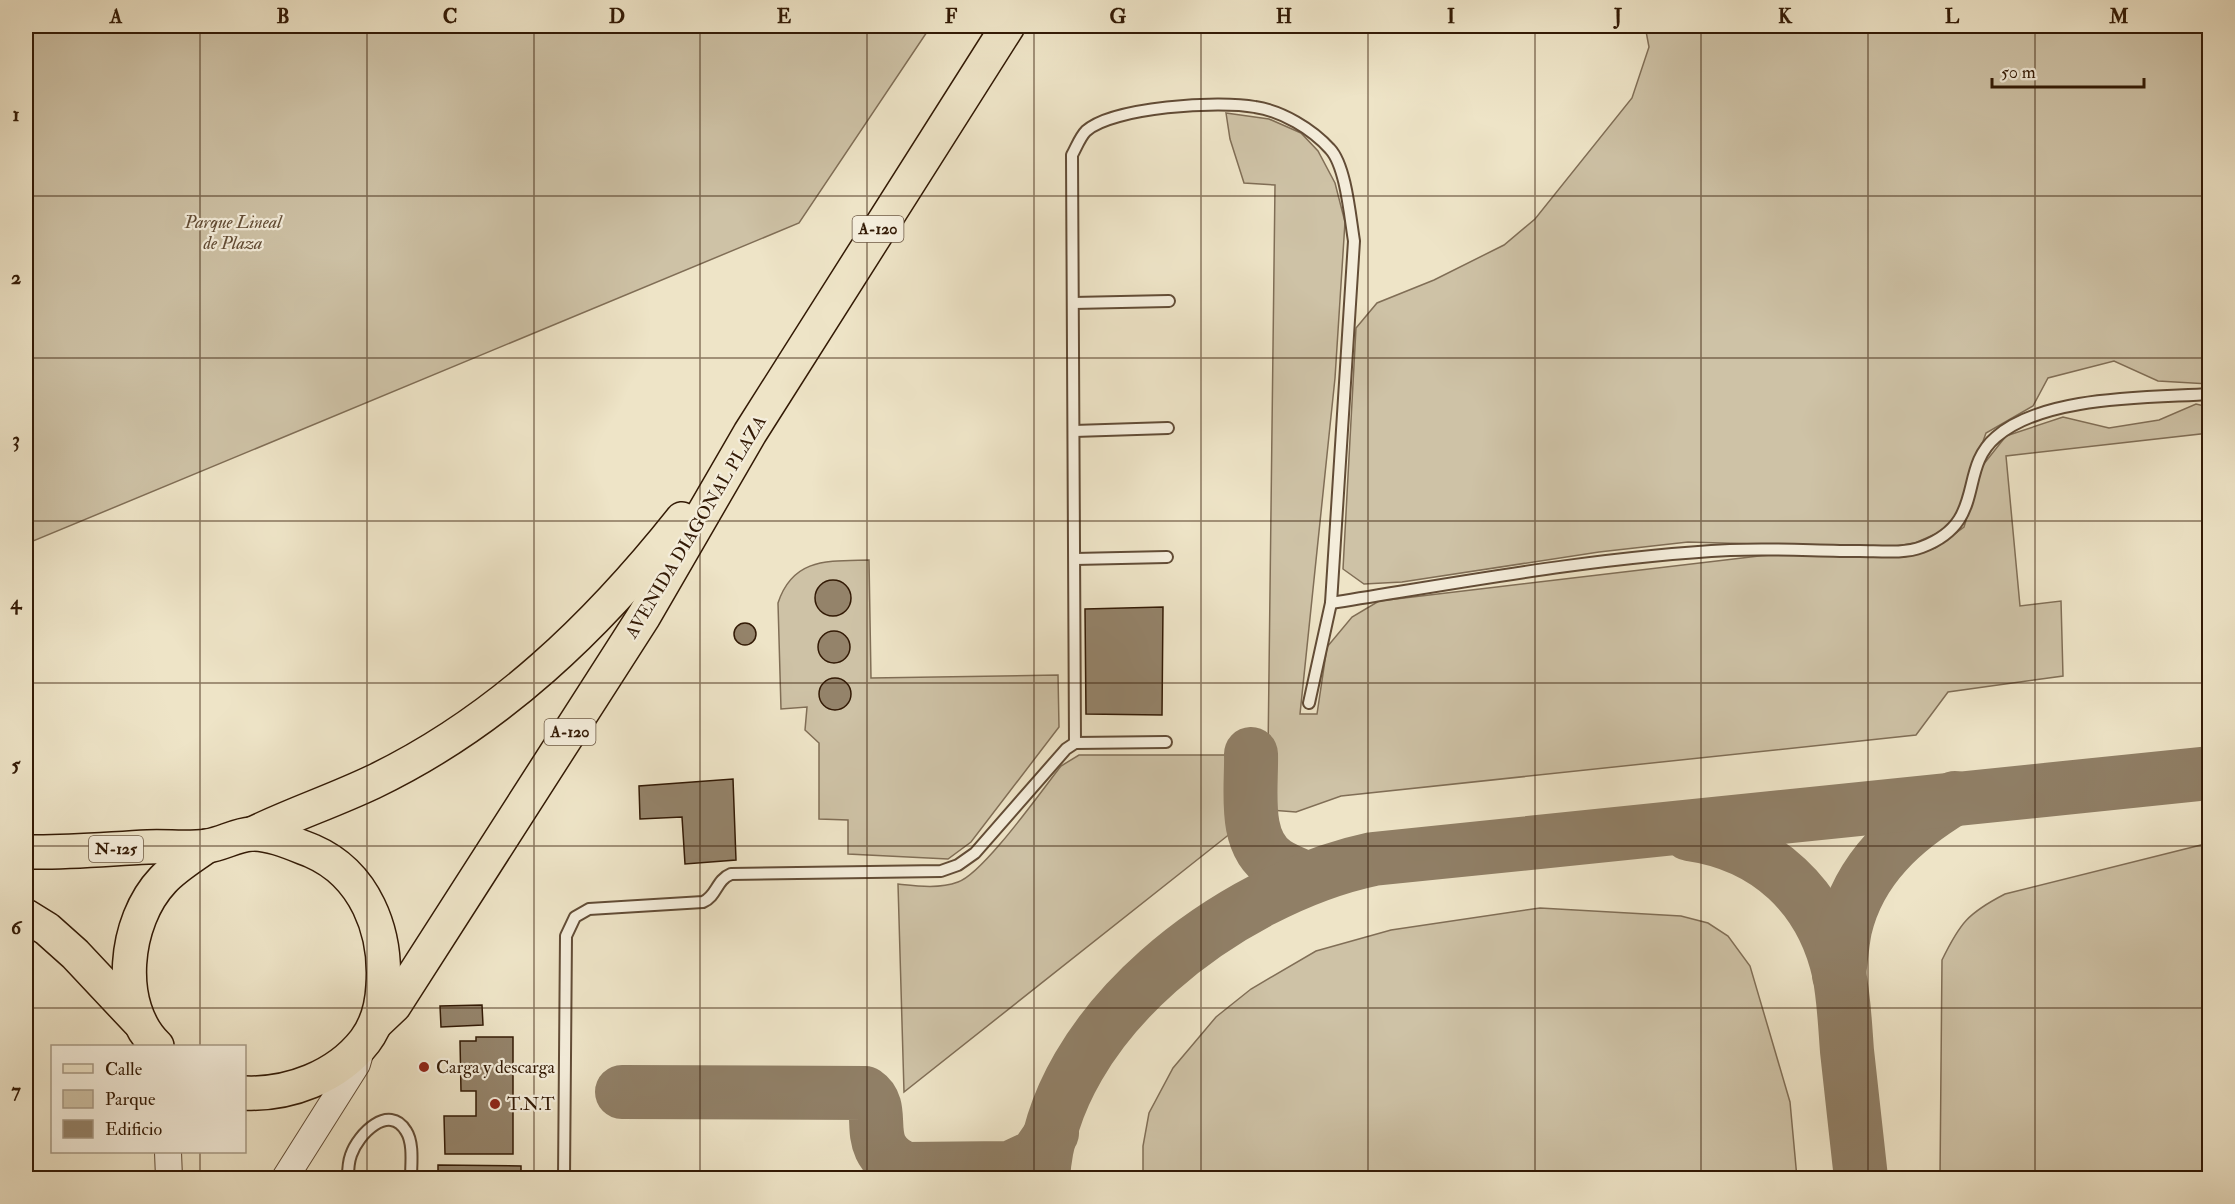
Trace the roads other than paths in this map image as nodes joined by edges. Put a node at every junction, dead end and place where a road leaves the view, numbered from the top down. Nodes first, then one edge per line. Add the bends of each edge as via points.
1 (1008, 26) edge
2 (1168, 301) dead end
3 (1073, 303) junction
4 (2210, 394) edge
5 (1168, 428) dead end
6 (1074, 431) junction
7 (750, 433) junction
8 (1167, 557) dead end
9 (1075, 559) junction
10 (1331, 603) junction
11 (1309, 703) dead end
12 (1166, 742) dead end
13 (1076, 743) junction
14 (252, 834) junction
15 (207, 846) junction
16 (26, 852) edge
17 (26, 916) edge
18 (370, 1033) junction
19 (149, 1039) edge
20 (246, 1093) edge
21 (168, 1153) edge
22 (169, 1179) edge
23 (285, 1179) edge
24 (348, 1179) edge
25 (411, 1179) edge
26 (564, 1179) edge

1 - 7 main road, AVENIDA DIAGONAL PLAZA / A-120
2 - 3 lane
3 - 6 lane
3 - 10 lane via 1072,155 1085,132 1107,118 1157,109 1256,107 1302,125 1332,150 1347,189 1354,241
4 - 10 lane via 2080,403 2024,420 1996,437 1981,457 1962,518 1949,532 1921,548 1719,551 1555,567
5 - 6 lane
6 - 9 lane
7 - 14 main road, A-120 via 614,601 540,672 488,713 412,761
7 - 18 main road, AVENIDA DIAGONAL PLAZA / A-120 via 644,616 394,1006
8 - 9 lane
9 - 13 lane
10 - 11 lane
12 - 13 lane
13 - 26 lane via 1066,748 975,854 941,871 731,874 723,877 704,902 589,909 575,917 566,936
14 - 15 main road
14 - 18 main road via 315,852 334,864 372,910 384,948 383,990
15 - 16 main road, N-125
15 - 19 main road via 162,880 141,913 130,982
17 - 19 main road via 75,954
18 - 20 main road, AVENIDA DIAGONAL PLAZA via 330,1070 297,1088
18 - 23 street via 357,1064
21 - 22 street
24 - 25 lane via 351,1153 378,1122 386,1119 407,1132

